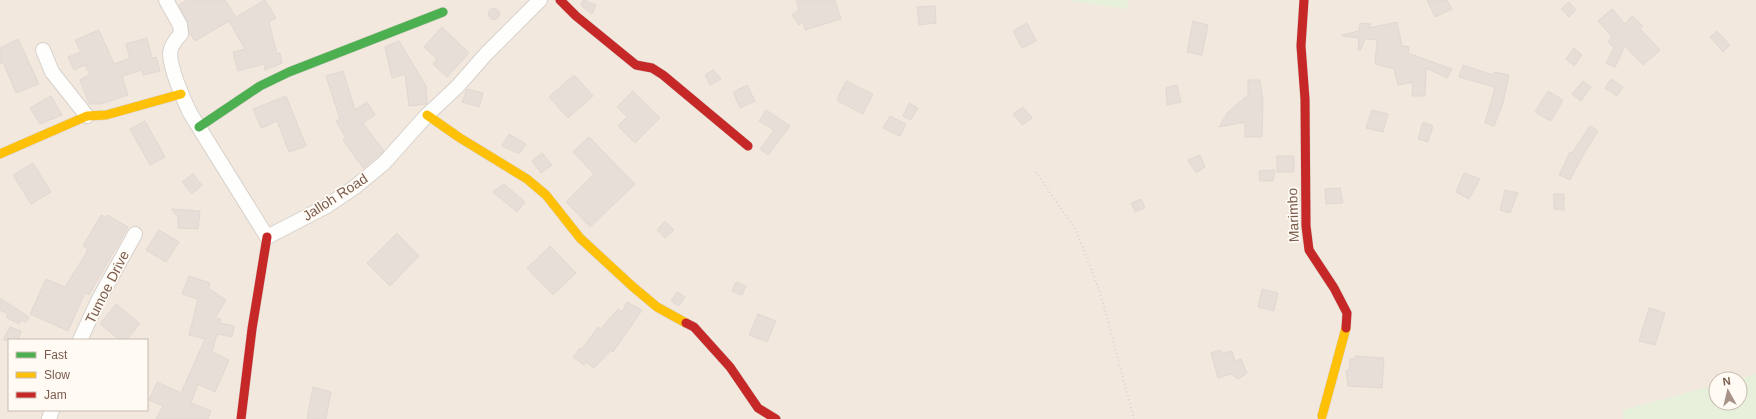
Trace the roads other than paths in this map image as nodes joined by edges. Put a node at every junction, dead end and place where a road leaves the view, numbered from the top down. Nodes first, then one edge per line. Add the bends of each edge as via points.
1 (166, 0) edge
2 (540, 0) edge
3 (560, 0) edge
4 (1304, 0) edge
5 (443, 12) dead end
6 (43, 50) dead end
7 (181, 94) junction
8 (427, 115) junction
9 (87, 116) junction
10 (199, 127) junction
11 (748, 146) dead end
12 (0, 154) edge
13 (134, 234) dead end
14 (267, 237) junction
15 (80, 339) edge
16 (1322, 416) dead end
17 (241, 419) edge
18 (776, 419) edge

1 - 7 street via 180,25 181,34 170,53
2 - 8 street, Jalloh Road
3 - 11 street via 636,65 652,68 664,74
4 - 16 street, Marimbo via 1301,46 1305,99 1306,226 1309,250 1334,288 1347,314 1345,334
5 - 10 street via 289,72 260,86
6 - 9 street via 52,72
7 - 9 street via 106,115
7 - 10 street
8 - 14 street, Jalloh Road via 384,163 355,187 327,206
8 - 18 street via 527,179 546,195 580,238 632,286 657,307 694,327 730,367 758,408
9 - 12 street
10 - 14 street
13 - 15 street, Tumoe Drive
14 - 17 street

